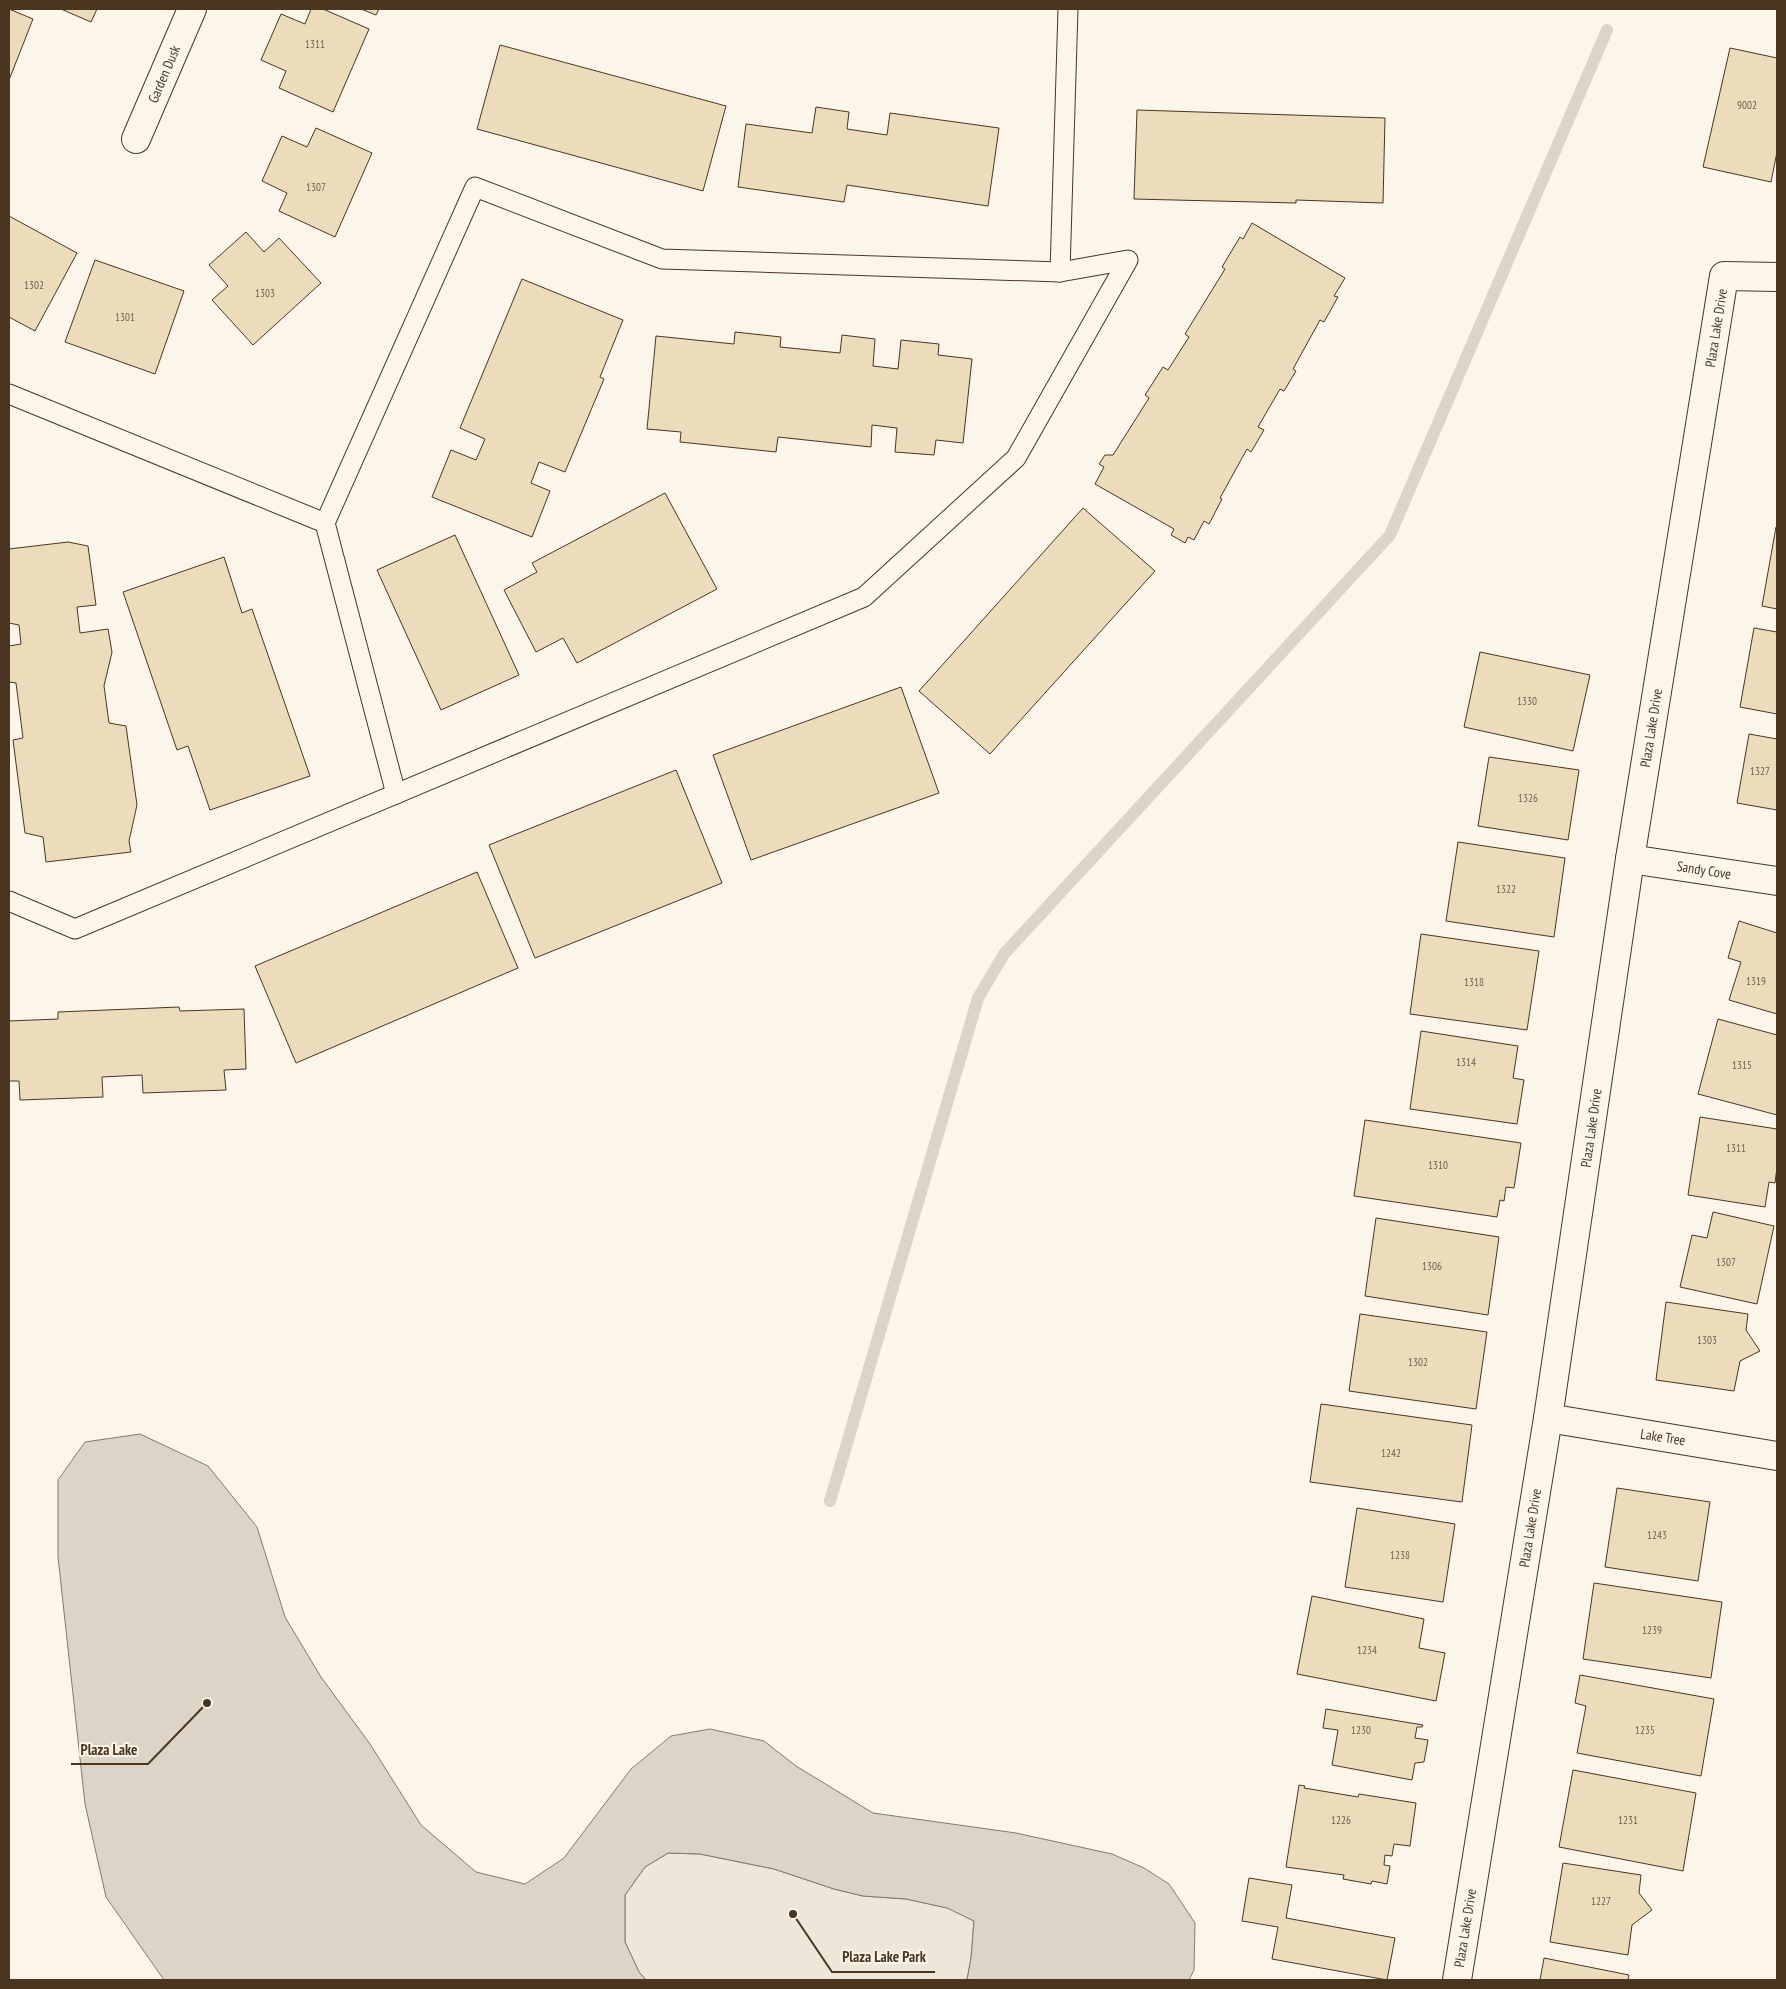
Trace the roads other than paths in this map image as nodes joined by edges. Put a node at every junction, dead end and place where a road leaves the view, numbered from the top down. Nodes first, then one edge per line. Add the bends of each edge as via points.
1 (192, 9) edge
2 (1068, 9) edge
3 (136, 139) dead end
4 (1060, 272) junction
5 (1777, 277) edge
6 (9, 394) edge
7 (325, 523) junction
8 (396, 794) junction
9 (1630, 859) junction
10 (1777, 881) edge
11 (9, 901) edge
12 (1548, 1418) junction
13 (1777, 1456) edge
14 (1457, 1980) edge

1 - 3 street, Garden Dusk
2 - 4 lane
4 - 7 lane via 662,260 475,187
4 - 8 lane via 1128,260 1016,458 864,597
5 - 9 street, Plaza Lake Drive via 1724,276
6 - 7 lane
7 - 8 lane
8 - 11 lane via 75,929
9 - 10 street, Sandy Cove
9 - 12 street, Plaza Lake Drive
12 - 13 street, Lake Tree
12 - 14 street, Plaza Lake Drive

